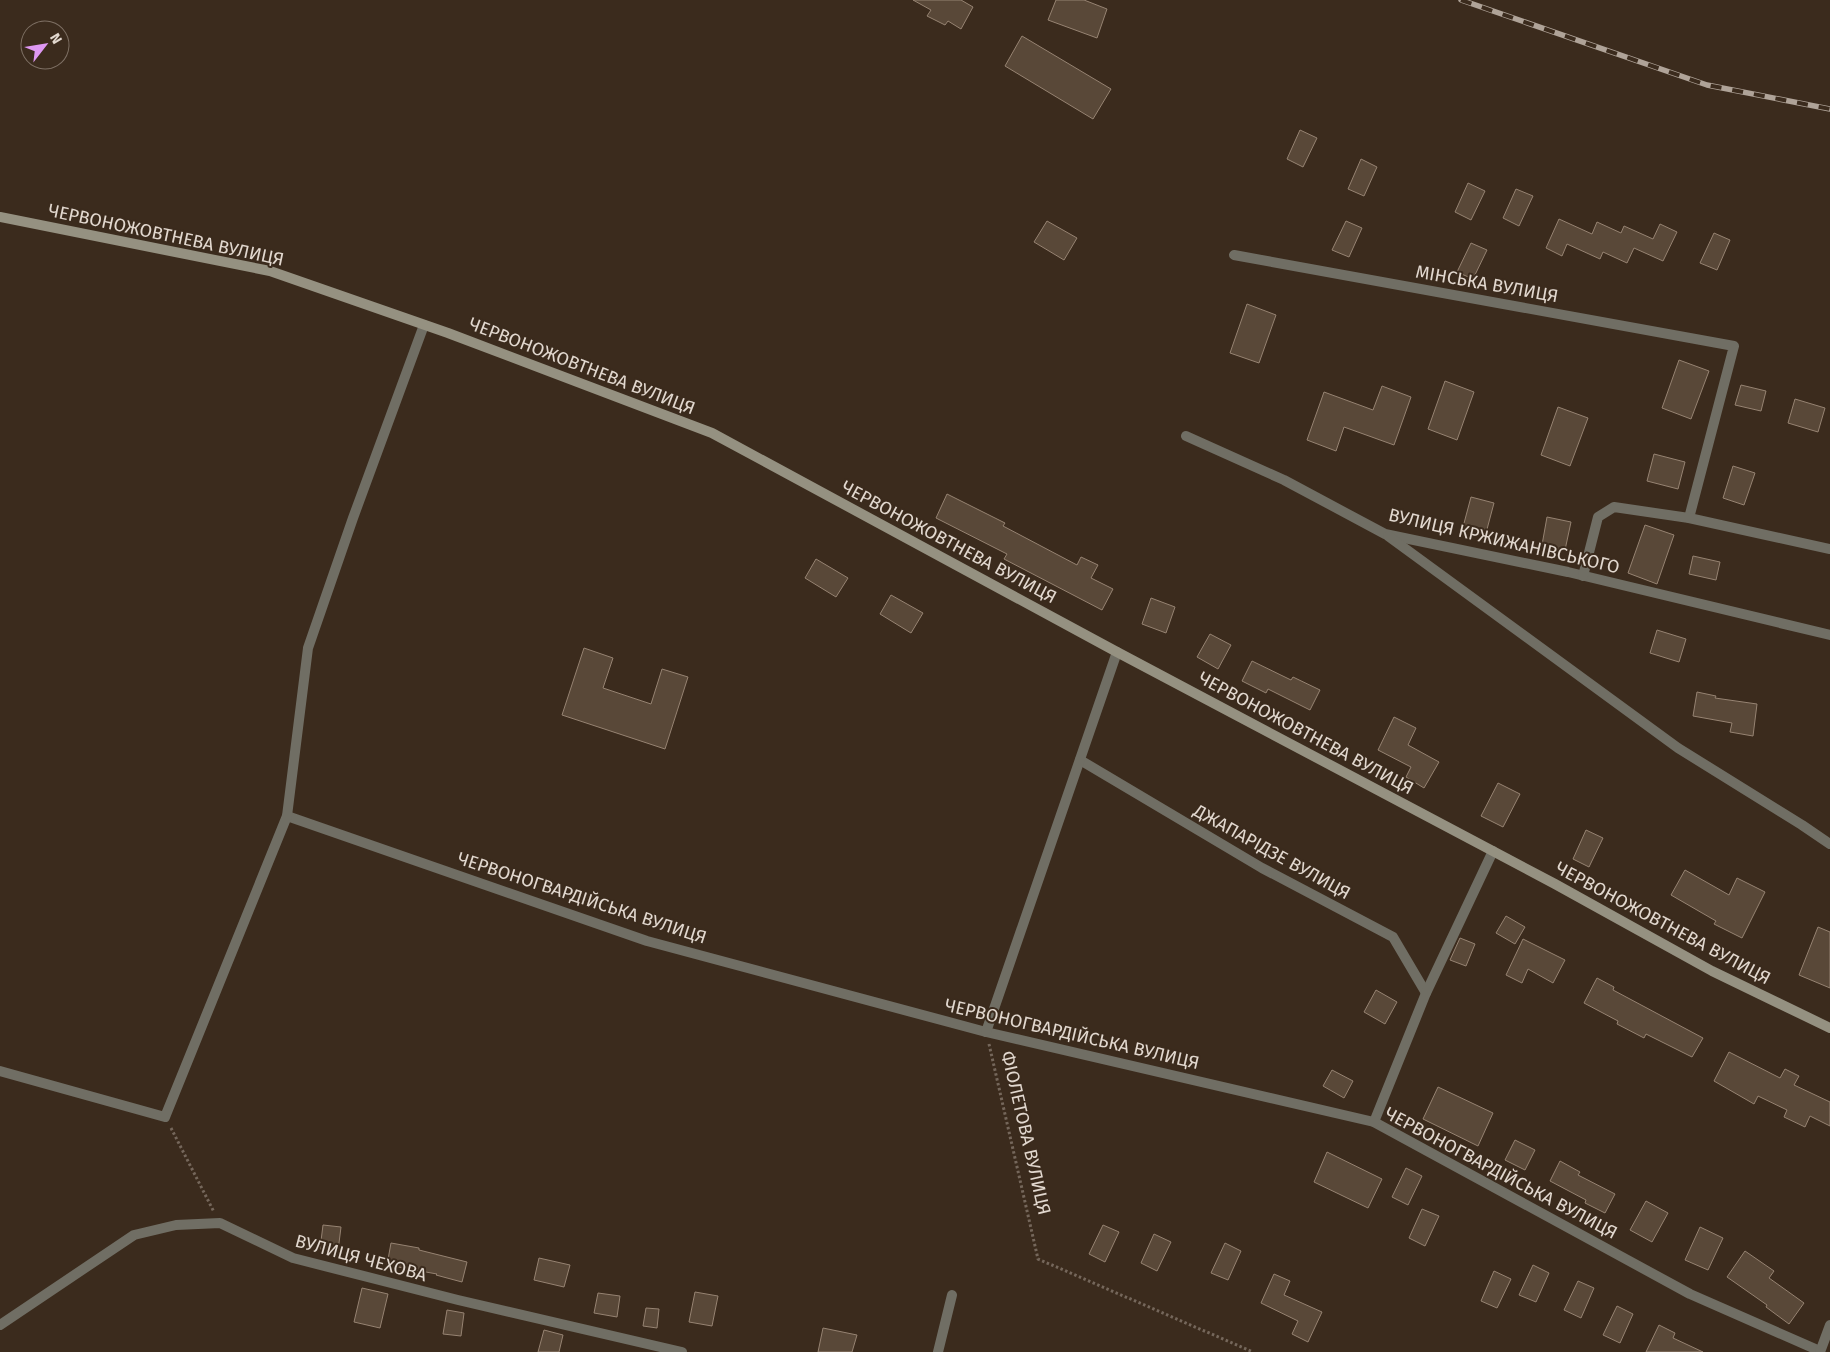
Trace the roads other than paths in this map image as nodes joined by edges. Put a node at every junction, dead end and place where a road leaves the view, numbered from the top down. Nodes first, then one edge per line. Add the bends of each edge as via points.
1 (0, 217) edge
2 (1234, 255) dead end
3 (424, 325) junction
4 (1186, 436) dead end
5 (1689, 518) junction
6 (1386, 534) junction
7 (1830, 549) edge
8 (1583, 576) junction
9 (1830, 635) edge
10 (1117, 652) junction
11 (1080, 760) junction
12 (287, 816) junction
13 (1830, 844) edge
14 (1493, 851) junction
15 (1426, 993) junction
16 (1830, 1028) edge
17 (986, 1032) junction
18 (0, 1071) edge
19 (1374, 1122) junction
20 (952, 1294) dead end
21 (0, 1325) edge
22 (1830, 1325) edge
23 (682, 1352) edge
24 (938, 1352) edge
25 (1820, 1352) edge

1 - 3 street, ЧЕРВОНОЖОВТНЕВА ВУЛИЦЯ via 270,271
2 - 5 street, МІНСЬКА ВУЛИЦЯ via 1734,346
3 - 10 street, ЧЕРВОНОЖОВТНЕВА ВУЛИЦЯ via 712,433
3 - 12 street via 308,648
4 - 6 street, ВУЛИЦЯ КРЖИЖАНІВСЬКОГО via 1284,480
5 - 7 street
5 - 8 street via 1614,507 1598,517
6 - 8 street, ВУЛИЦЯ КРЖИЖАНІВСЬКОГО
6 - 13 street via 1678,748
8 - 9 street, ВУЛИЦЯ КРЖИЖАНІВСЬКОГО
10 - 11 street, ФІОЛЕТОВА ВУЛИЦЯ
10 - 14 street, ЧЕРВОНОЖОВТНЕВА ВУЛИЦЯ
11 - 15 street, ДЖАПАРІДЗЕ ВУЛИЦЯ via 1262,868 1393,937
11 - 17 street, ФІОЛЕТОВА ВУЛИЦЯ
12 - 17 street, ЧЕРВОНОГВАРДІЙСЬКА ВУЛИЦЯ via 647,940
12 - 18 street via 165,1117
14 - 15 street
14 - 16 street, ЧЕРВОНОЖОВТНЕВА ВУЛИЦЯ via 1712,971
15 - 19 street
17 - 19 street, ЧЕРВОНОГВАРДІЙСЬКА ВУЛИЦЯ
19 - 25 street, ЧЕРВОНОГВАРДІЙСЬКА ВУЛИЦЯ via 1690,1294
20 - 24 street
21 - 23 street, ВУЛИЦЯ ЧЕХОВА via 134,1236 176,1226 220,1224 293,1258
22 - 25 street

